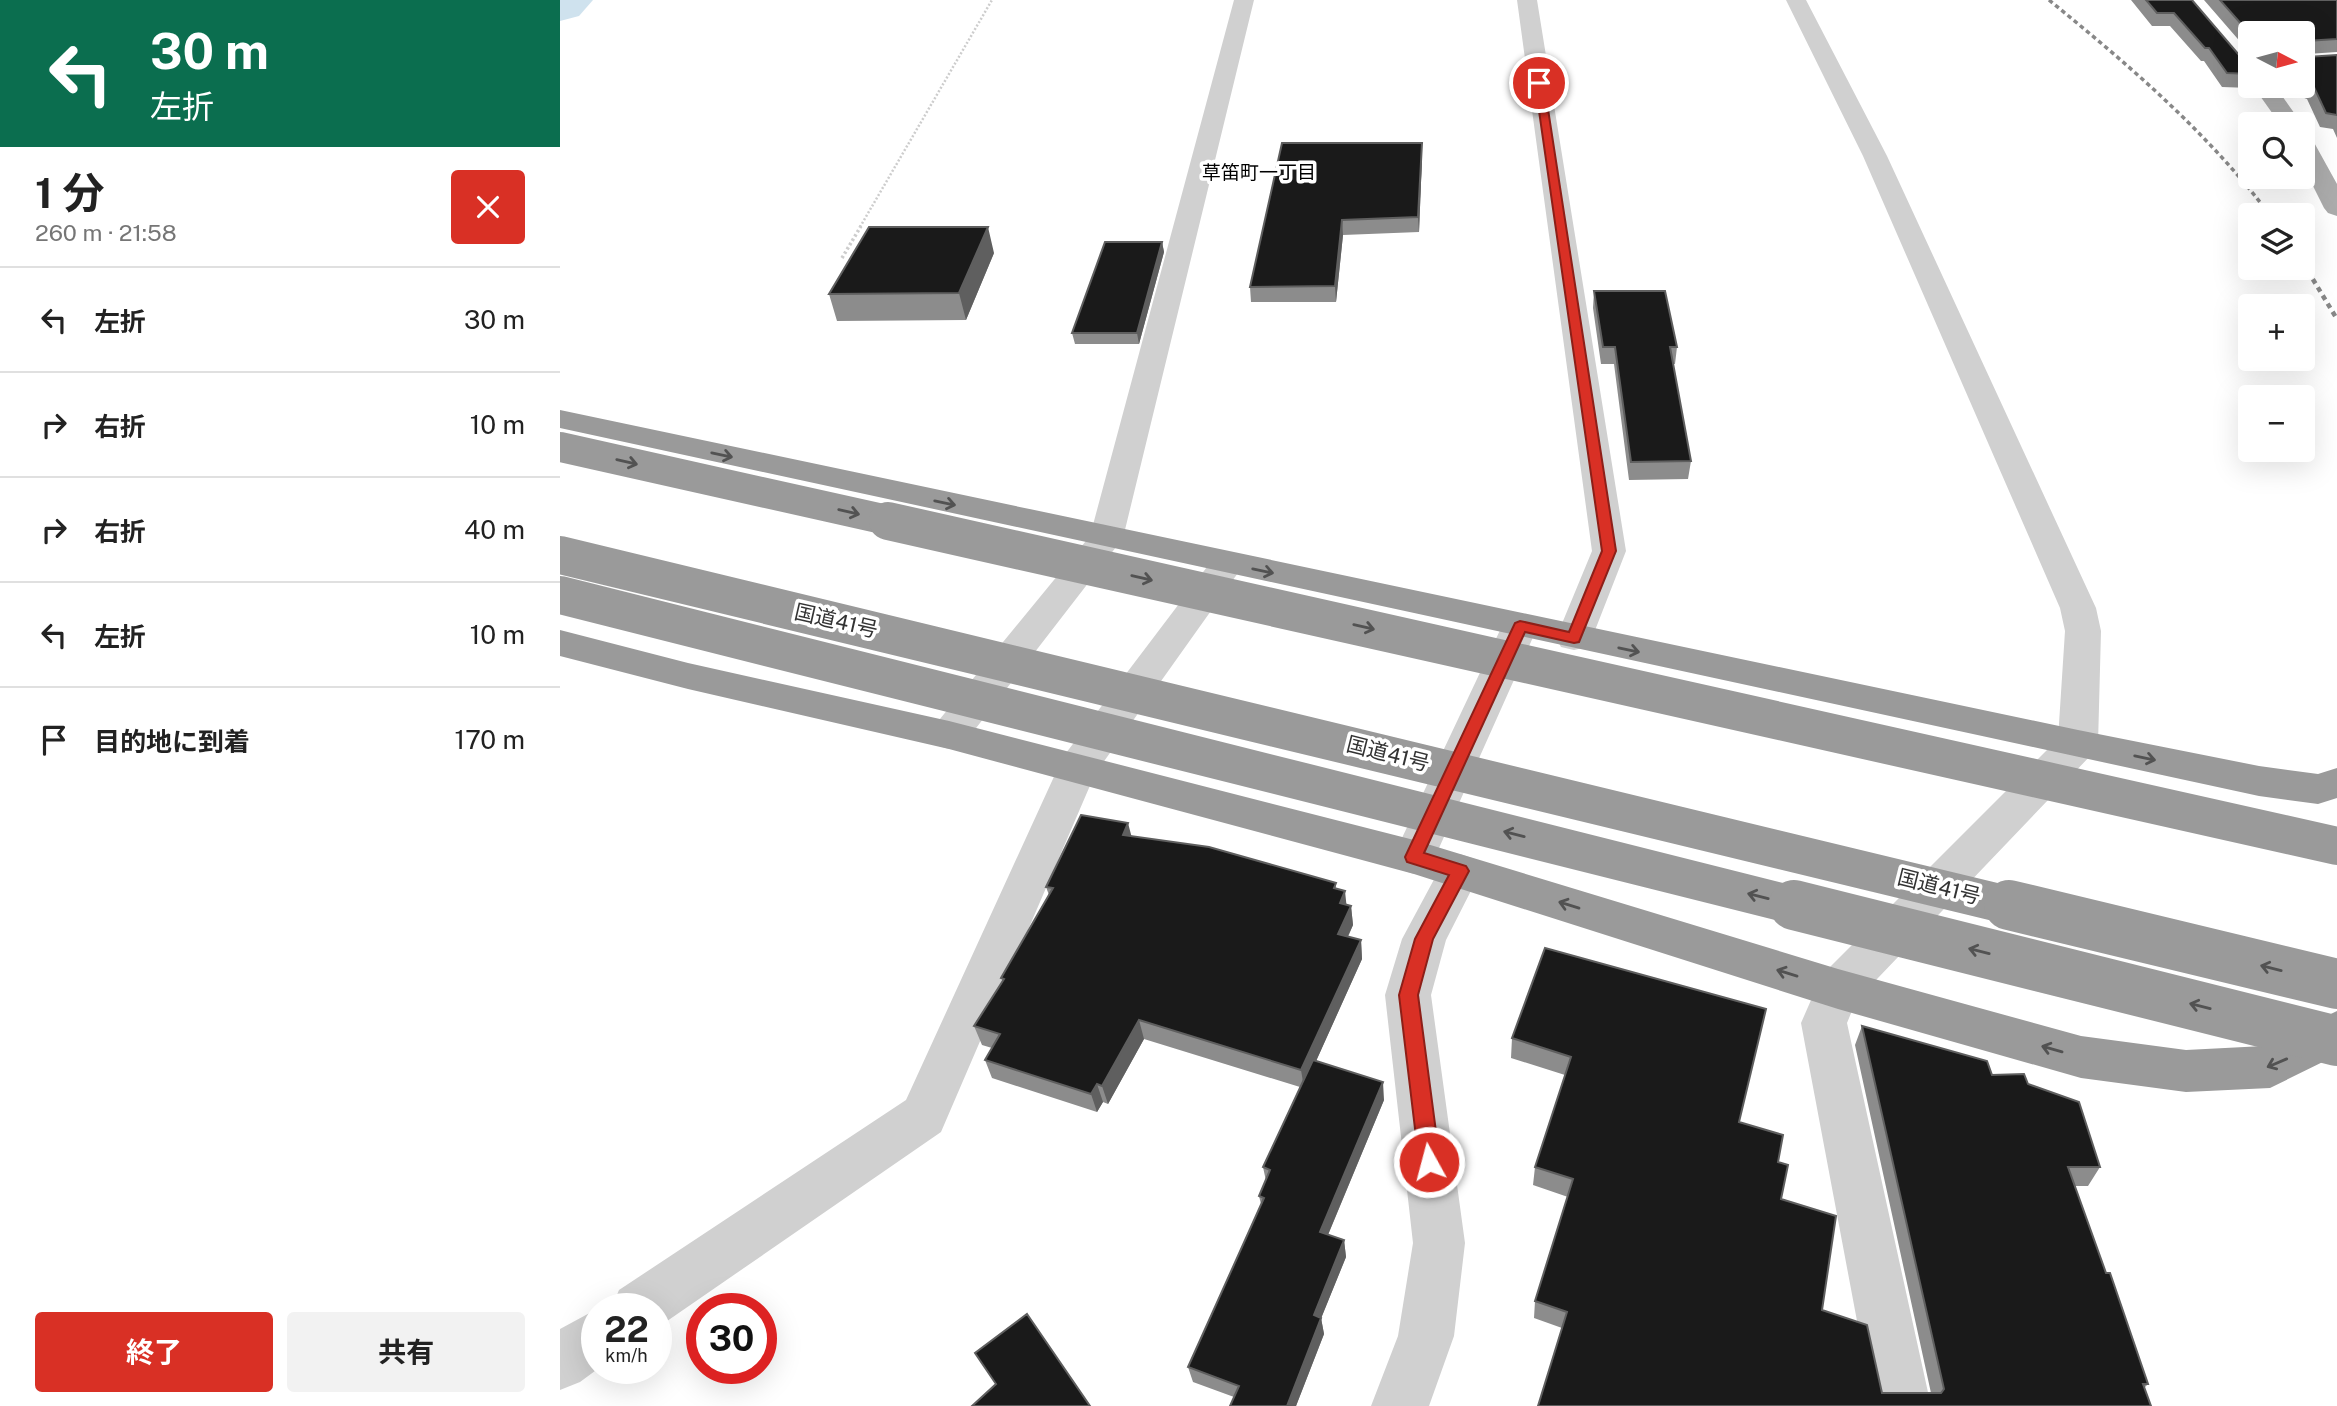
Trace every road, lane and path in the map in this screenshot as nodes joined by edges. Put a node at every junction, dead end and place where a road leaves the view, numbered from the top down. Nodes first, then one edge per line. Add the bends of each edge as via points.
1 (992, 0) edge
2 (1244, 0) edge
3 (1527, 0) edge
4 (1796, 0) edge
5 (2315, 165) edge
6 (2337, 208) edge
7 (842, 258) dead end
8 (560, 419) edge
9 (560, 447) edge
10 (560, 532) edge
11 (1106, 538) junction
12 (560, 555) edge
13 (1228, 563) junction
14 (560, 595) edge
15 (1520, 626) junction
16 (1574, 638) junction
17 (560, 643) edge
18 (949, 735) junction
19 (2078, 744) junction
20 (1077, 768) junction
21 (2337, 783) edge
22 (2337, 846) edge
23 (1414, 857) junction
24 (1460, 871) junction
25 (2337, 957) edge
26 (2337, 984) edge
27 (1838, 989) junction
28 (2337, 1031) edge
29 (2337, 1041) edge
30 (662, 1293) edge
31 (581, 1348) edge
32 (560, 1362) edge
33 (1400, 1406) edge
34 (1902, 1406) edge

1 - 7 path
2 - 11 street
3 - 16 street via 1609,551
4 - 19 street via 1875,156 2078,608 2083,631
5 - 6 main road
8 -> 11 highway
9 -> 22 highway, bridge
10 - 25 highway, 国道41号
11 - 13 highway
11 - 18 street
26 -> 12 highway, 国道41号, bridge
13 -> 15 highway
13 - 20 street
29 -> 14 highway, bridge
15 - 16 highway
15 - 23 street
16 -> 19 highway
17 - 18 highway
18 - 20 highway
19 -> 21 highway via 2259,781 2318,789
19 - 27 street
20 - 23 highway
20 - 30 street via 924,1116
23 - 24 highway
27 -> 24 highway
24 - 33 street via 1424,939 1408,995 1439,1243 1426,1336
28 -> 27 highway via 2270,1067 2186,1072 2081,1057
27 - 34 street via 1824,1023
31 - 32 street

